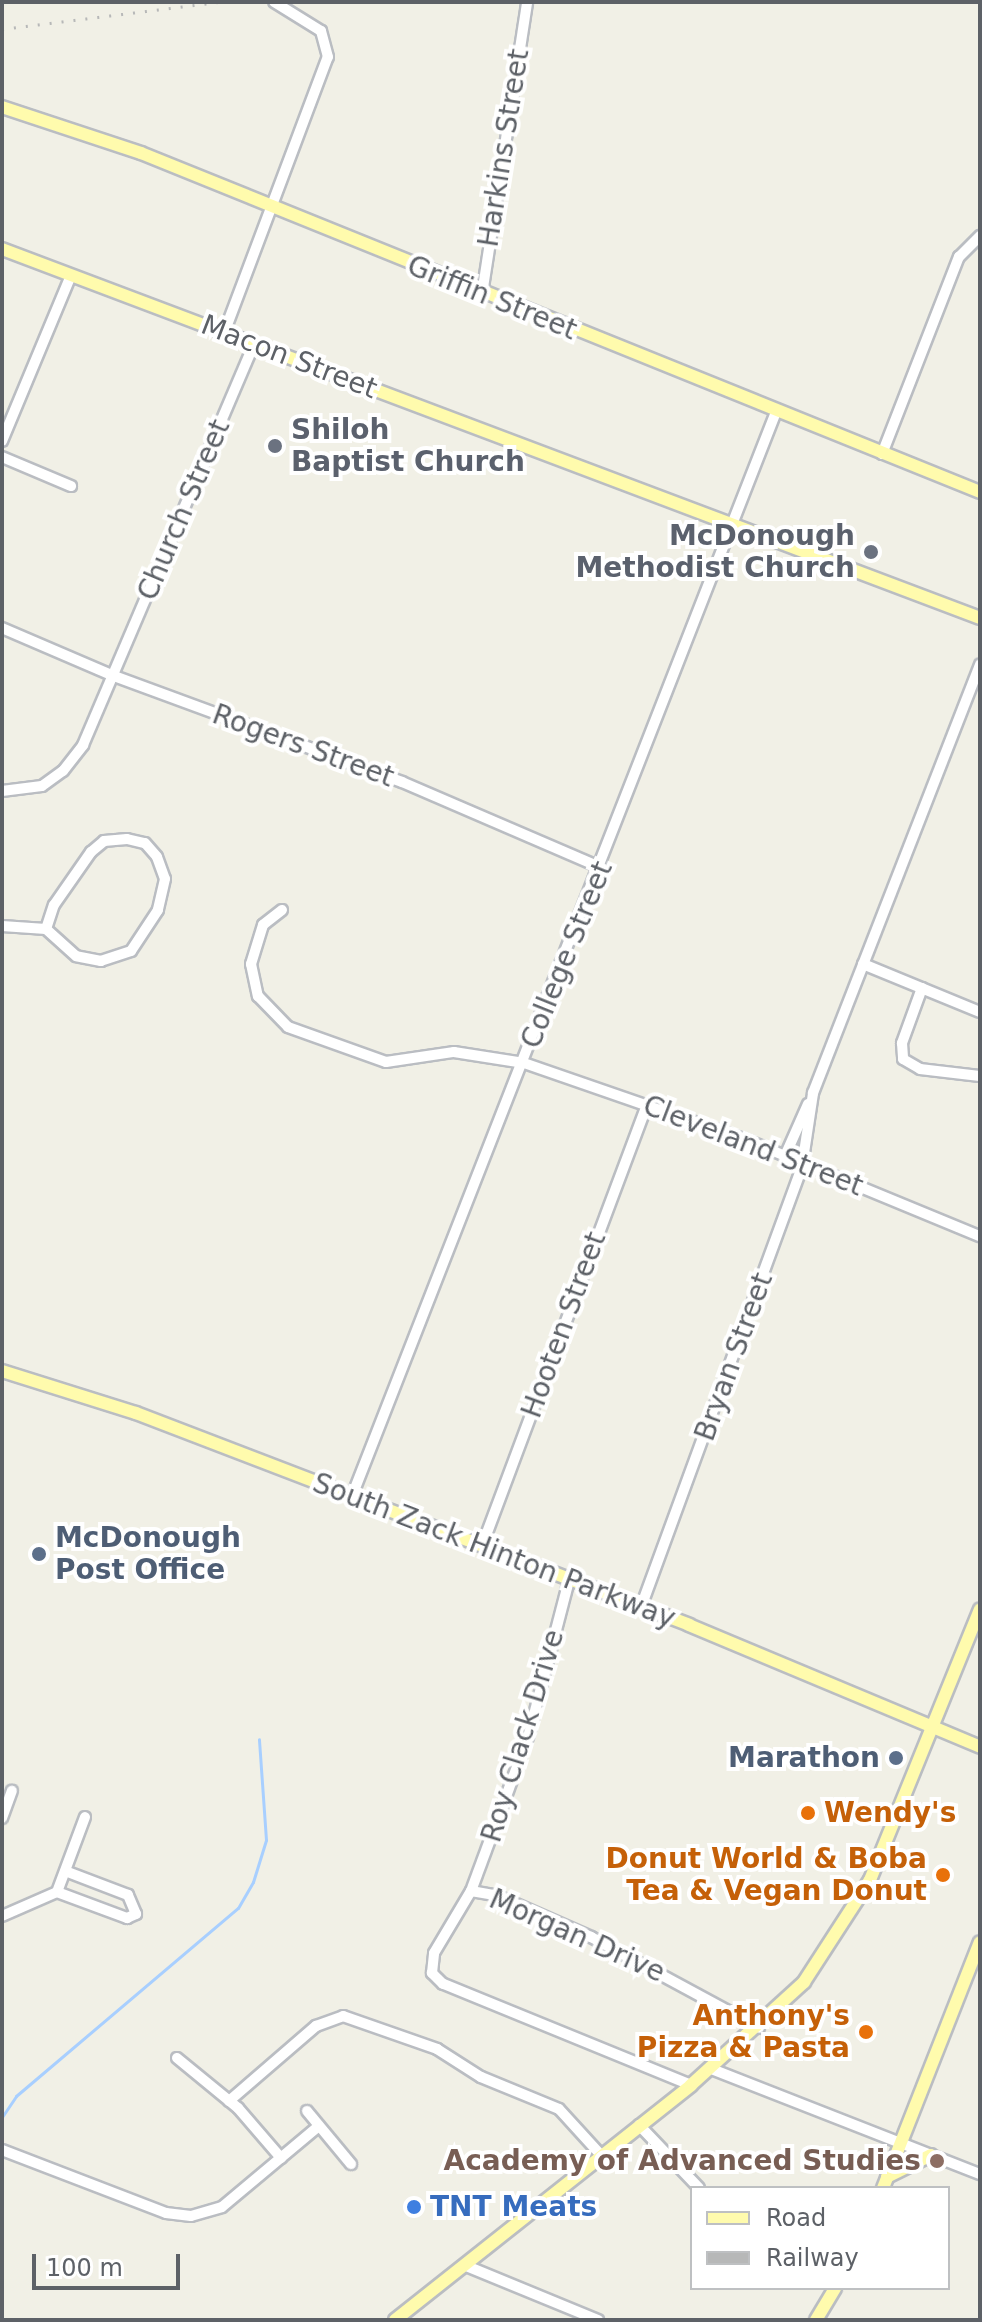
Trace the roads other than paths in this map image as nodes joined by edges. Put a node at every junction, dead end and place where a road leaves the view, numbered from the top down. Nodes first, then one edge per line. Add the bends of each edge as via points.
1 (274, 2) edge
2 (527, 2) edge
3 (2, 107) edge
4 (272, 209) junction
5 (980, 236) edge
6 (2, 249) edge
7 (71, 275) junction
8 (482, 294) junction
9 (224, 333) junction
10 (254, 344) junction
11 (776, 412) junction
12 (2, 441) edge
13 (882, 454) junction
14 (2, 457) edge
15 (71, 486) dead end
16 (980, 492) edge
17 (733, 524) junction
18 (980, 618) edge
19 (2, 628) edge
20 (980, 664) edge
21 (114, 676) junction
22 (2, 791) edge
23 (602, 868) junction
24 (282, 910) dead end
25 (2, 926) edge
26 (46, 929) junction
27 (863, 964) junction
28 (922, 988) junction
29 (980, 1012) edge
30 (524, 1063) junction
31 (980, 1076) edge
32 (809, 1102) junction
33 (647, 1104) junction
34 (785, 1156) junction
35 (802, 1166) junction
36 (980, 1236) edge
37 (2, 1371) edge
38 (352, 1496) junction
39 (482, 1546) junction
40 (569, 1580) junction
41 (641, 1607) junction
42 (980, 1609) edge
43 (933, 1726) junction
44 (980, 1747) edge
45 (12, 1791) dead end
46 (85, 1817) dead end
47 (2, 1818) edge
48 (65, 1871) junction
49 (471, 1891) junction
50 (57, 1892) junction
51 (2, 1916) edge
52 (980, 1942) edge
53 (759, 2028) junction
54 (177, 2058) dead end
55 (709, 2068) junction
56 (691, 2085) junction
57 (229, 2101) junction
58 (307, 2111) dead end
59 (639, 2125) junction
60 (319, 2126) junction
61 (900, 2145) junction
62 (2, 2150) edge
63 (601, 2155) junction
64 (931, 2155) junction
65 (281, 2158) junction
66 (351, 2164) dead end
67 (980, 2174) edge
68 (885, 2183) edge
69 (697, 2186) edge
70 (464, 2265) junction
71 (834, 2290) edge
72 (395, 2320) edge
73 (598, 2320) edge
74 (816, 2320) edge

1 - 4 street via 321,31 328,51
2 - 8 street, Harkins Street
3 - 4 main road, Griffin Street via 141,153
4 - 8 main road, Griffin Street
4 - 9 street
5 - 13 street via 959,257
6 - 7 main road, Macon Street
7 - 9 main road, Macon Street
7 - 12 street
8 - 11 main road, Griffin Street
9 - 10 main road, Macon Street
10 - 17 main road, Macon Street
10 - 21 street, Church Street
11 - 13 main road, Griffin Street
11 - 17 street, College Street
13 - 16 main road, Griffin Street
14 - 15 street
17 - 18 main road, Macon Street
17 - 23 street, College Street
19 - 21 street, Rogers Street
20 - 27 street, Bryan Street
21 - 22 street, Church Street via 83,745 63,771 42,786
21 - 23 street, Rogers Street via 402,782
23 - 30 street, College Street
24 - 30 street, Cleveland Street via 263,925 251,964 258,996 288,1027 386,1062 454,1052
25 - 26 street
26 - 26 street via 76,956 101,961 131,951 158,910 165,879 157,857 145,843 104,841 70,880
27 - 28 street
27 - 32 street, Bryan Street
28 - 29 street
28 - 31 street via 902,1043 903,1059 920,1069
30 - 33 street, Cleveland Street
30 - 38 street, College Street
32 - 34 street, Bryan Street
32 - 35 street, Bryan Street
33 - 34 street, Cleveland Street
33 - 39 street, Hooten Street
34 - 35 street, Cleveland Street
35 - 36 street, Cleveland Street
35 - 41 street, Bryan Street
37 - 38 main road, South Zack Hinton Parkway via 136,1413
38 - 39 main road, South Zack Hinton Parkway
39 - 40 main road, South Zack Hinton Parkway
40 - 41 main road, South Zack Hinton Parkway
40 - 49 street, Roy Clack Drive via 529,1734
41 - 43 main road, South Zack Hinton Parkway
42 - 43 main road
43 - 44 main road, South Zack Hinton Parkway
43 - 53 main road via 860,1899 820,1962
45 - 47 street
46 - 48 street
48 - 50 street
48 - 50 street via 128,1895 136,1915 127,1918
49 - 53 street, Morgan Drive via 498,1896 591,1937
49 - 56 street, Morgan Drive via 434,1953 432,1973 443,1984
50 - 51 street
52 - 61 main road
53 - 55 main road
54 - 57 street
55 - 56 main road
55 - 61 street
56 - 59 main road
57 - 63 street via 316,2026 343,2016 437,2049 474,2074 559,2109
57 - 65 street
58 - 60 street
59 - 63 main road
59 - 69 street
60 - 65 street
60 - 66 street
61 - 64 street
61 - 68 main road
62 - 65 street via 184,2216 222,2207
63 - 70 main road
64 - 67 street
64 - 68 main road
70 - 72 main road
70 - 73 street
71 - 74 main road

